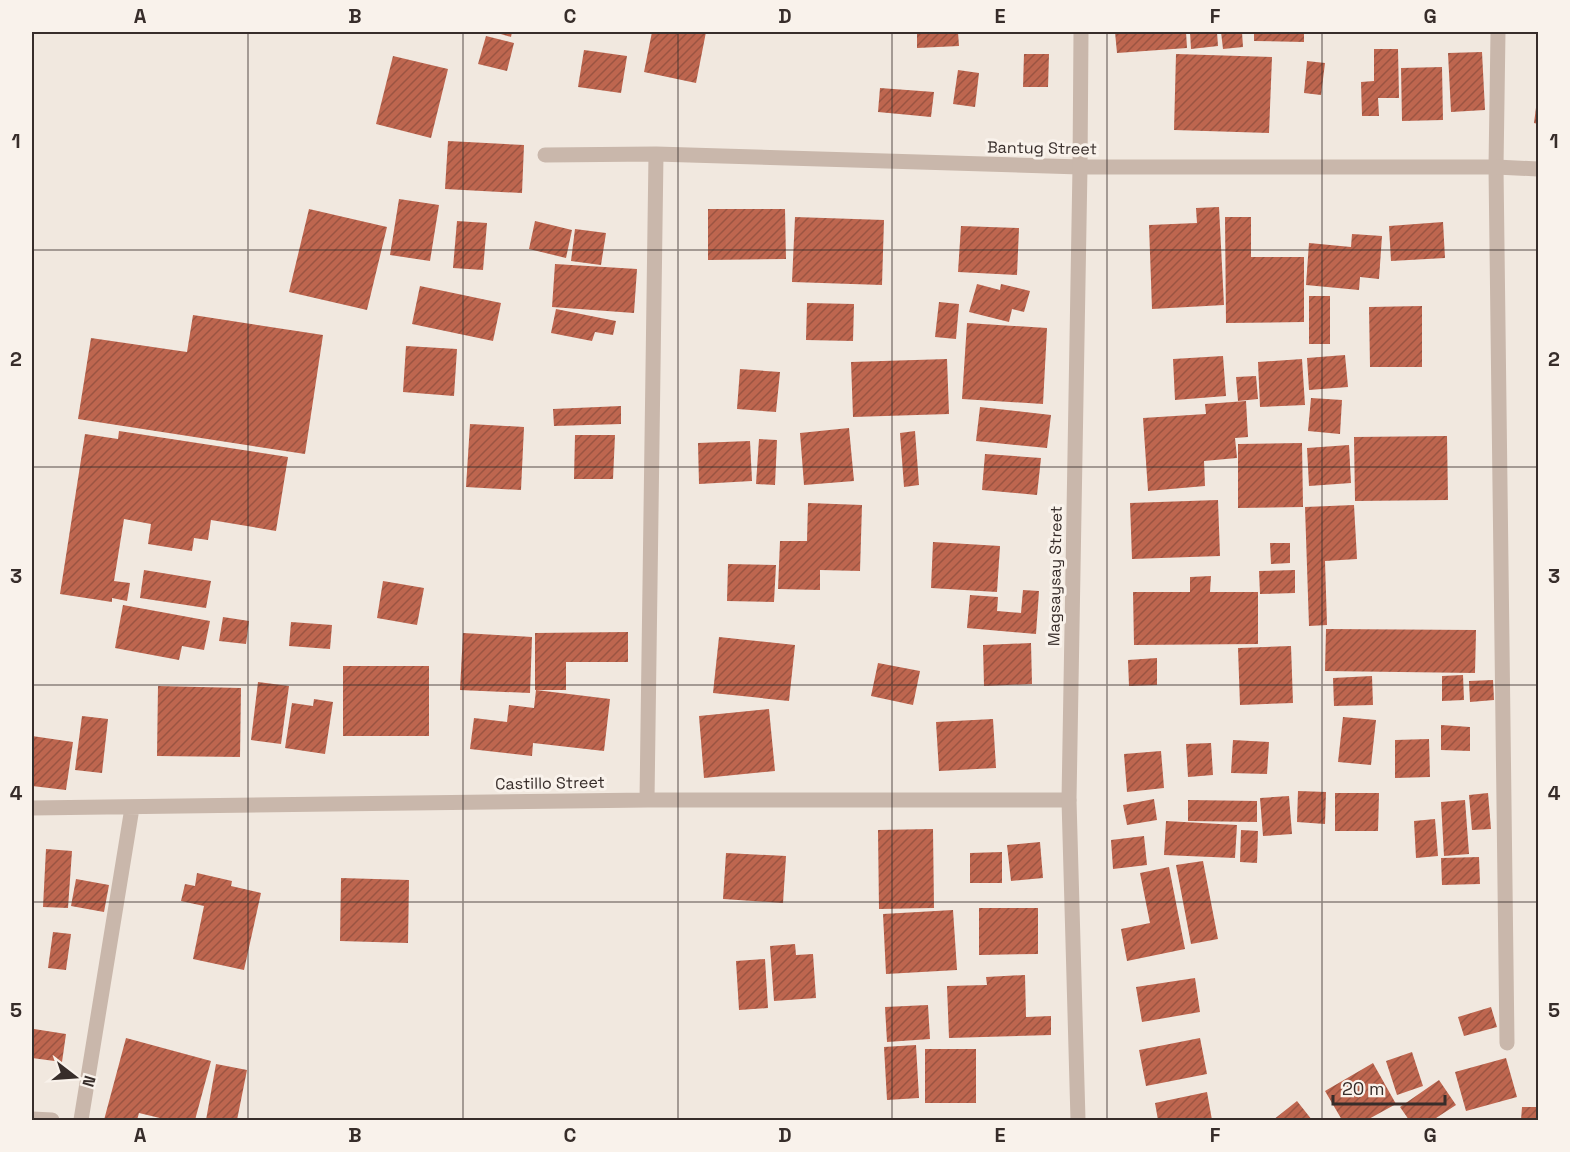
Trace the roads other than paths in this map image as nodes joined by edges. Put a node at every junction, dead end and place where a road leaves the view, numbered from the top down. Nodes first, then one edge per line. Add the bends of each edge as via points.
1 (1081, 32) edge
2 (1498, 32) edge
3 (656, 154) junction
4 (545, 155) dead end
5 (1080, 167) junction
6 (1496, 167) junction
7 (1539, 169) edge
8 (647, 800) junction
9 (1069, 800) junction
10 (32, 808) edge
11 (132, 808) junction
12 (1507, 1042) dead end
13 (32, 1119) edge
14 (52, 1120) edge
15 (81, 1120) edge
16 (1078, 1120) edge

1 - 5 street, Magsaysay Street
2 - 6 street
3 - 4 street, Bantug Street
3 - 5 street, Bantug Street
3 - 8 street
5 - 6 street, Bantug Street
5 - 9 street, Magsaysay Street
6 - 7 street, Bantug Street
6 - 12 street
8 - 9 street, Castillo Street
8 - 11 street, Castillo Street
9 - 16 street, Magsaysay Street
10 - 11 street, Castillo Street
11 - 15 street
13 - 14 street

